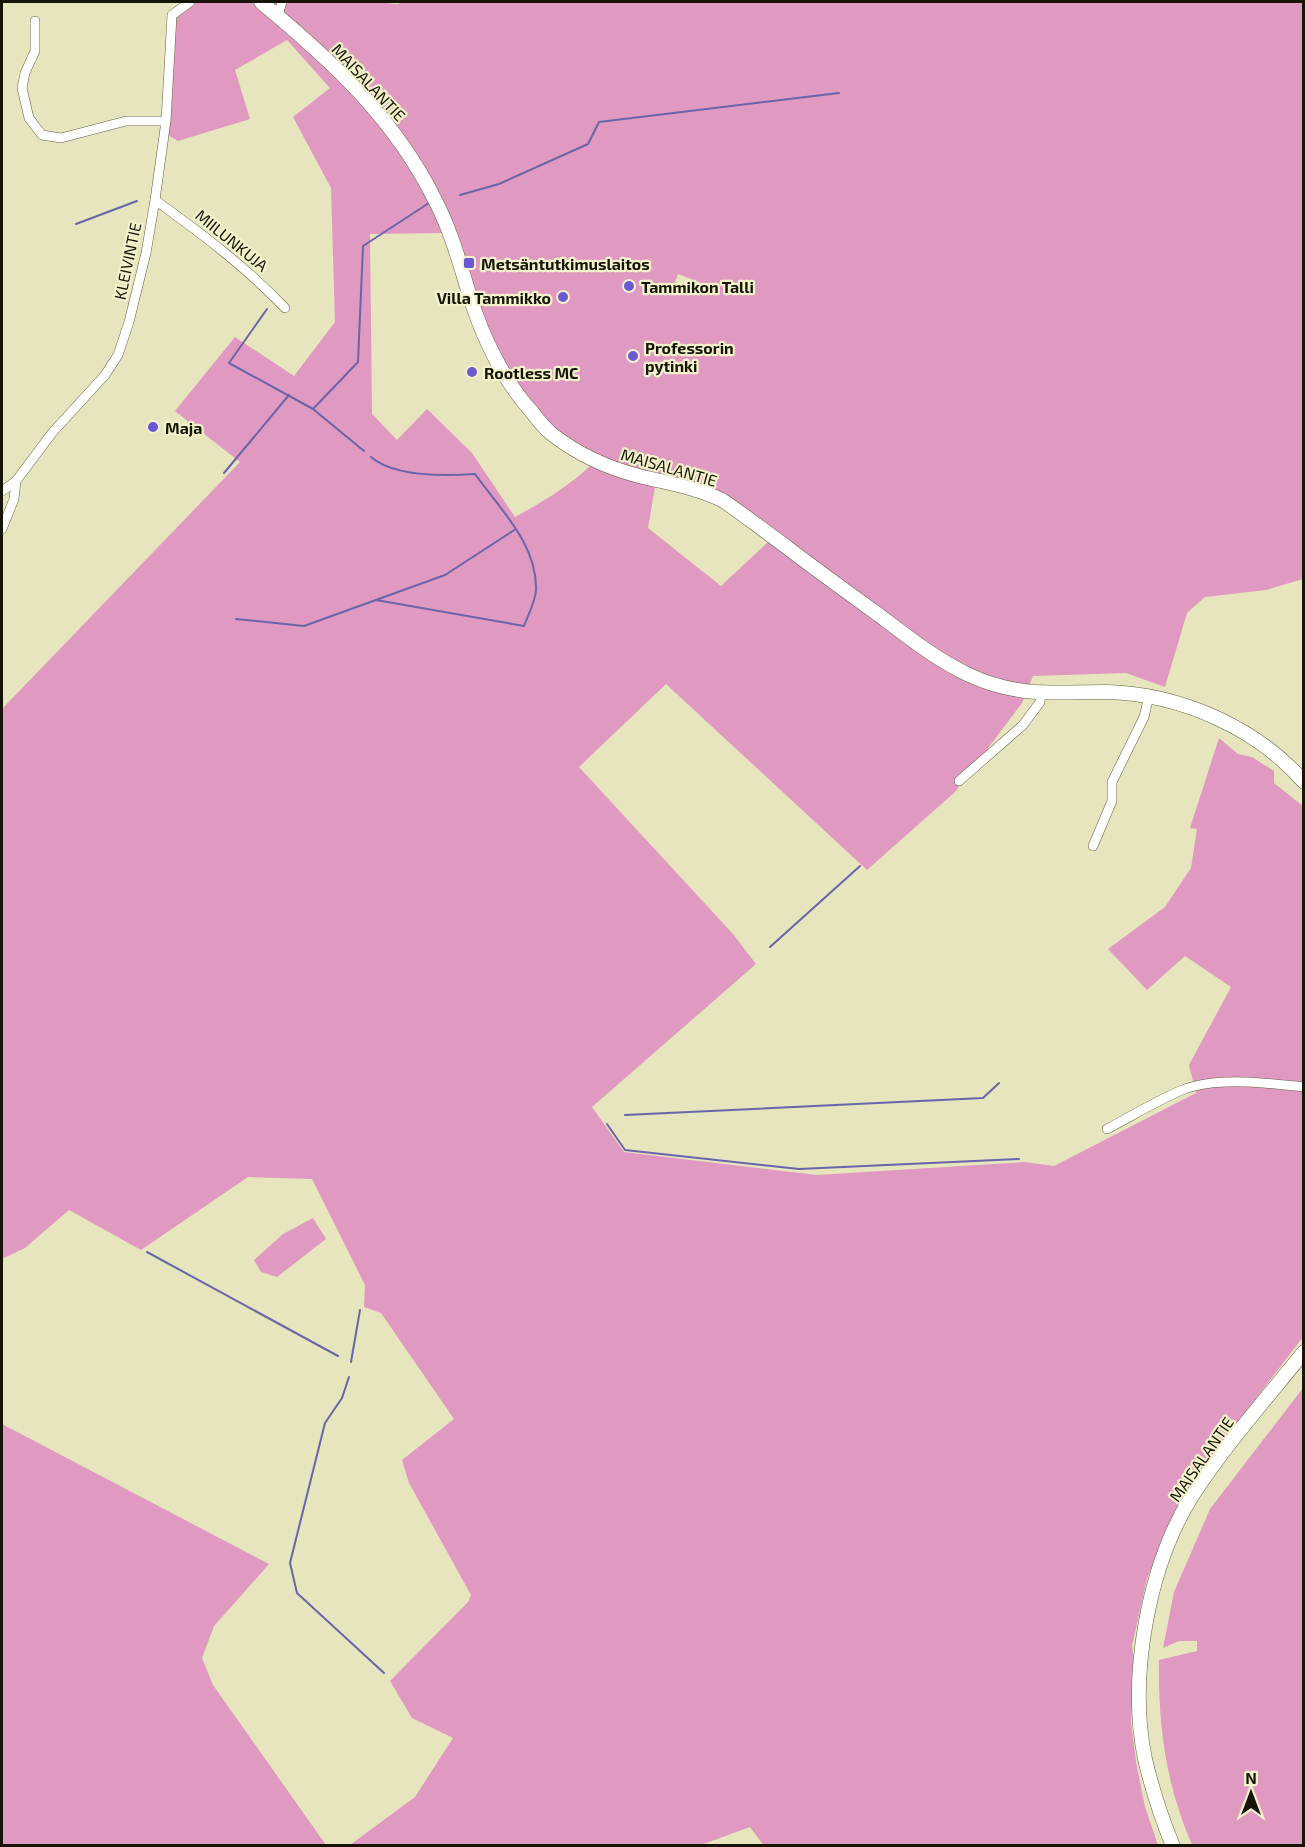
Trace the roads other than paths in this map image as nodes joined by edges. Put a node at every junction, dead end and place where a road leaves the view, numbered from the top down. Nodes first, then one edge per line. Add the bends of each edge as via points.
1 (190, 2) edge
2 (261, 2) edge
3 (280, 8) edge
4 (35, 21) dead end
5 (166, 122) junction
6 (155, 200) junction
7 (285, 308) dead end
8 (16, 480) junction
9 (2, 491) edge
10 (2, 529) edge
11 (1041, 694) junction
12 (1149, 696) junction
13 (959, 781) dead end
14 (1304, 782) edge
15 (1093, 846) dead end
16 (1304, 1087) edge
17 (1107, 1129) dead end
18 (1304, 1352) edge
19 (1173, 1845) edge

1 - 5 street, KLEIVINTIE via 172,15
2 - 3 main road, MAISALANTIE
3 - 11 main road, MAISALANTIE via 379,112 407,149 453,238 475,311 498,365 550,433 610,467 695,488 722,500 946,663 992,685
4 - 5 street via 35,51 22,88 29,117 42,135 61,138 126,122
5 - 6 street, KLEIVINTIE
6 - 7 street, MIILUNKUJA via 231,256
6 - 8 street, KLEIVINTIE via 143,264 118,355
8 - 9 street, KLEIVINTIE
8 - 10 street via 14,499
11 - 12 main road, MAISALANTIE
11 - 13 street via 1040,702 1023,725
12 - 14 main road, MAISALANTIE via 1203,713 1251,735
12 - 15 street via 1144,717 1112,782 1112,801
16 - 17 street via 1244,1082 1200,1086 1183,1090
18 - 19 main road, MAISALANTIE via 1192,1496 1168,1546 1150,1599 1141,1656 1140,1715 1145,1757 1159,1812

